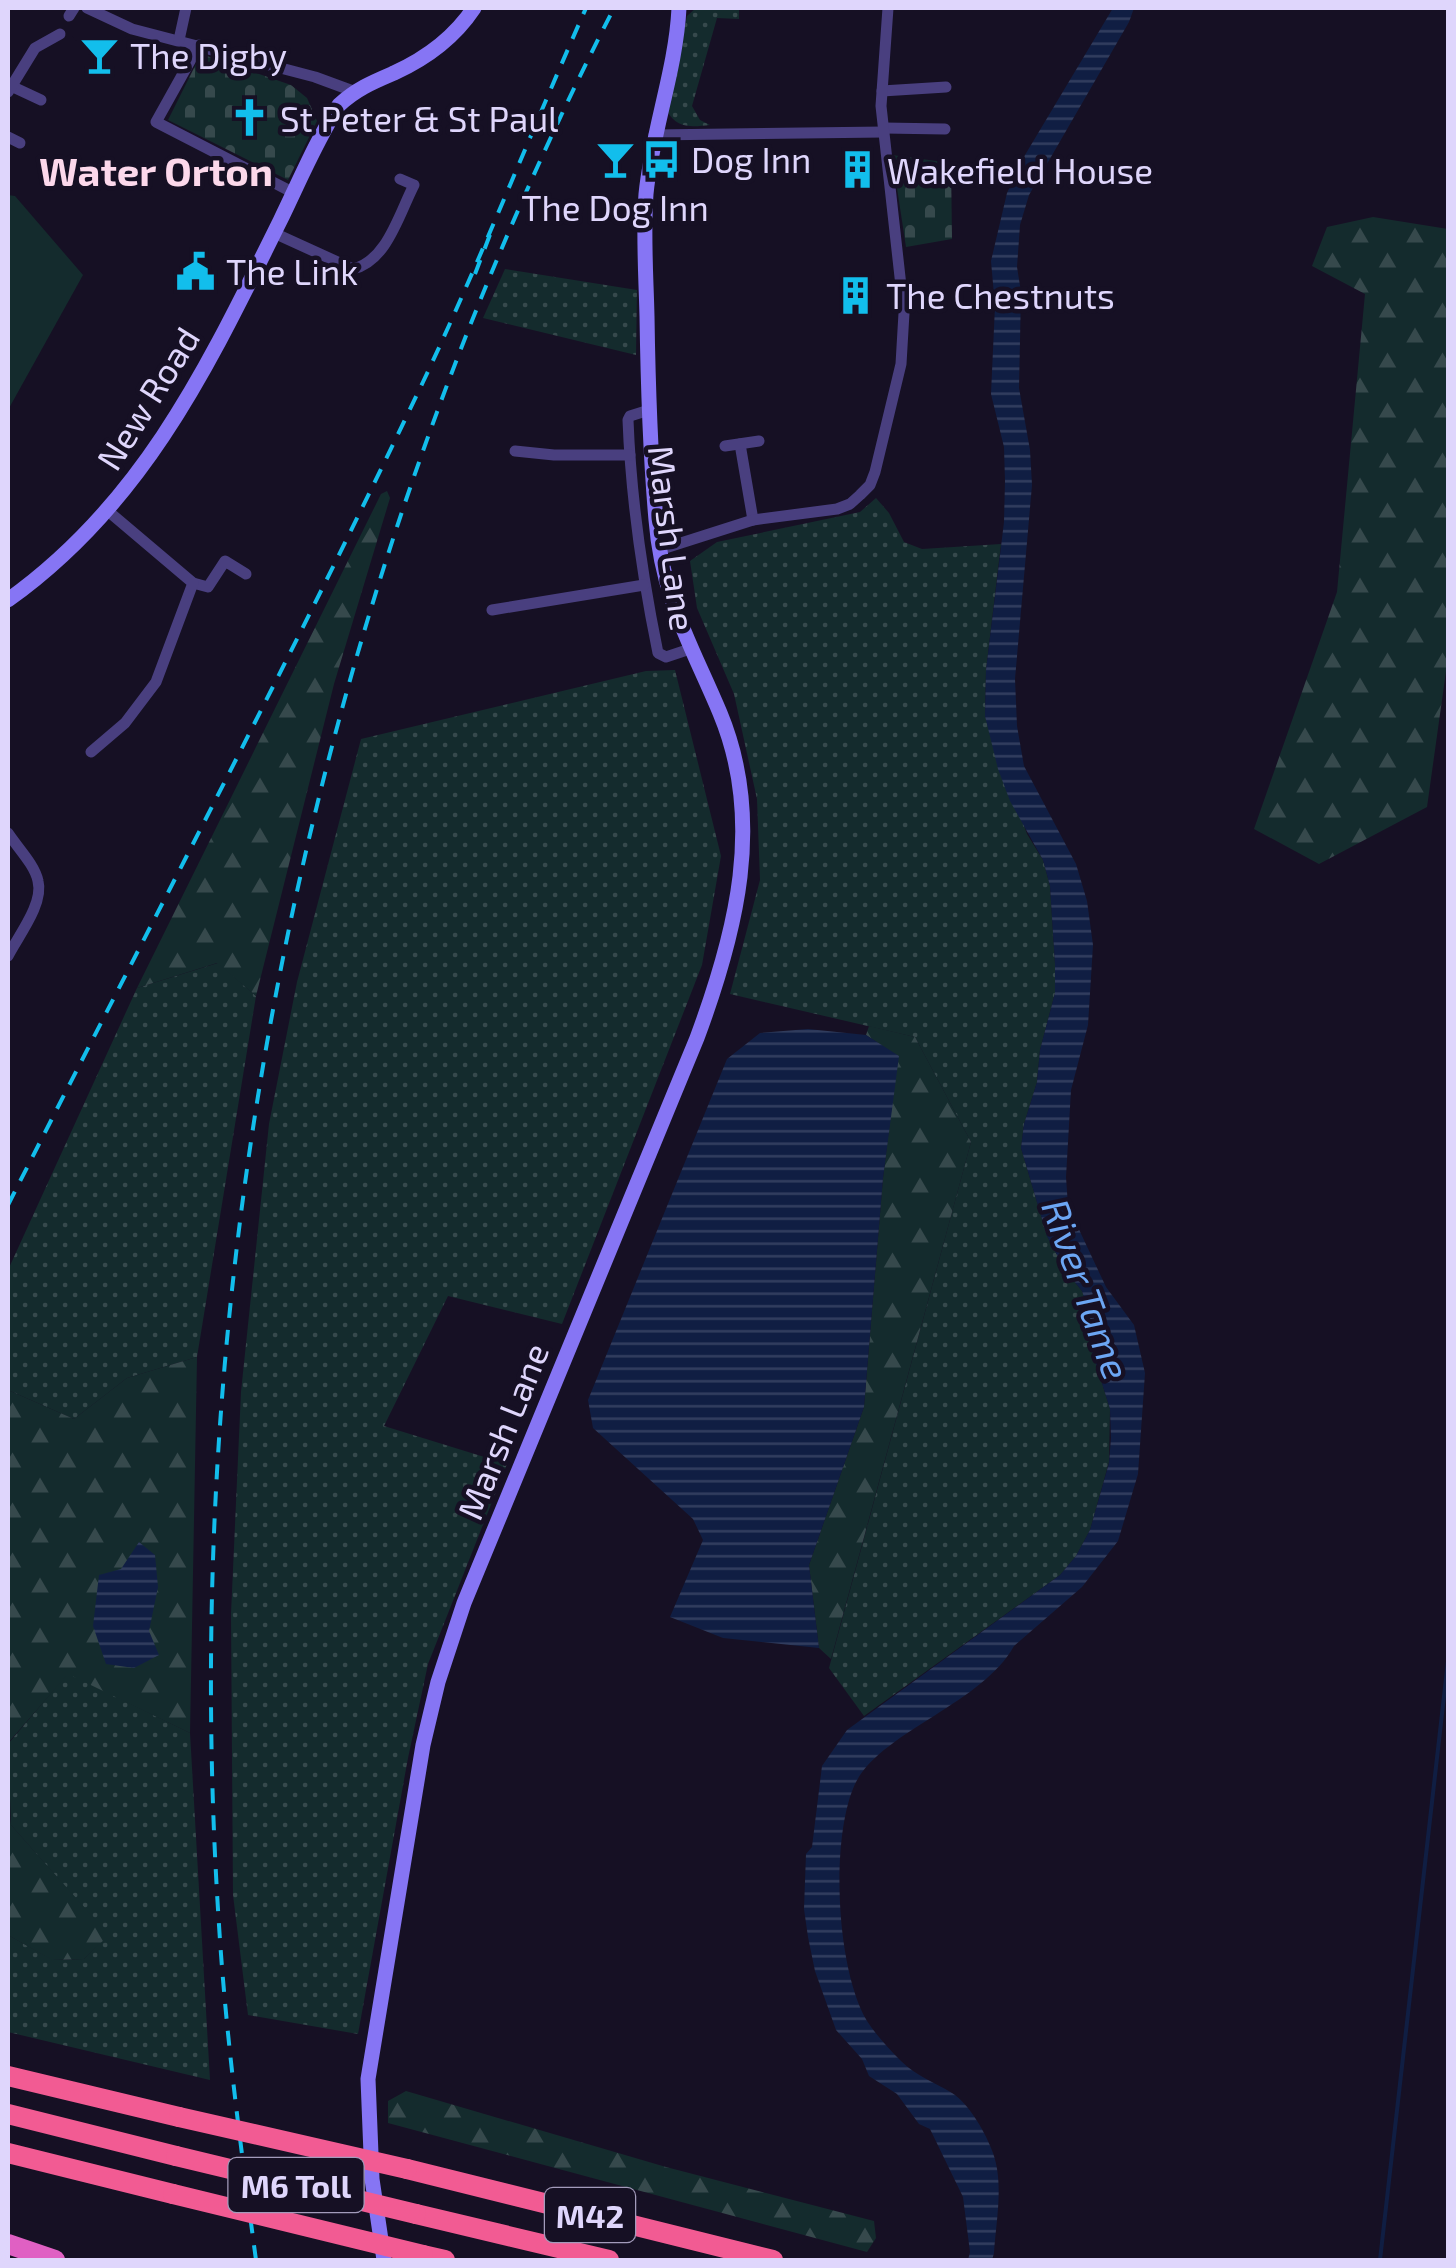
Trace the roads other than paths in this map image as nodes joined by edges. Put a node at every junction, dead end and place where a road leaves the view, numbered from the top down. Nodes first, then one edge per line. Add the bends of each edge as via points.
1 (86, 8) edge
2 (186, 8) edge
3 (474, 8) edge
4 (679, 8) edge
5 (888, 8) edge
6 (60, 34) dead end
7 (179, 40) junction
8 (198, 44) junction
9 (946, 88) dead end
10 (9, 89) edge
11 (353, 91) junction
12 (882, 91) junction
13 (41, 100) dead end
14 (945, 129) dead end
15 (884, 130) junction
16 (654, 135) junction
17 (8, 137) edge
18 (20, 143) dead end
19 (400, 179) dead end
20 (294, 193) junction
21 (274, 233) junction
22 (649, 410) junction
23 (759, 441) dead end
24 (740, 444) junction
25 (725, 446) dead end
26 (515, 451) dead end
27 (630, 455) junction
28 (108, 512) junction
29 (753, 520) junction
30 (659, 550) junction
31 (246, 574) dead end
32 (193, 583) junction
33 (644, 585) junction
34 (8, 600) edge
35 (492, 610) dead end
36 (690, 650) junction
37 (91, 752) dead end
38 (8, 833) edge
39 (8, 956) edge
40 (8, 2076) edge
41 (8, 2114) edge
42 (8, 2153) edge
43 (8, 2244) edge
44 (54, 2260) edge
45 (384, 2260) edge
46 (445, 2260) edge
47 (609, 2260) edge
48 (773, 2260) edge

1 - 7 street
2 - 7 street
3 - 11 main road via 428,55
4 - 16 main road, Marsh Lane
5 - 12 street
6 - 10 street via 36,48
7 - 8 street
8 - 11 street
8 - 20 street via 156,122
9 - 12 street
10 - 13 street
11 - 20 main road, New Road via 332,116
12 - 15 street
14 - 15 street
15 - 16 street
15 - 29 street via 904,339 875,472 850,504
16 - 22 main road, Marsh Lane via 645,223
17 - 18 street
19 - 21 street via 414,185 377,258 366,266 353,269
20 - 21 main road, New Road
21 - 28 main road, New Road via 188,400
22 - 27 street, Marsh Lane via 628,420
22 - 30 main road, Marsh Lane
23 - 24 street, Marsh Lane
24 - 25 street, Marsh Lane
24 - 29 street
26 - 27 street
27 - 33 street, Marsh Lane
28 - 32 street
28 - 34 main road, New Road
29 - 30 street
30 - 36 main road, Marsh Lane
31 - 32 street via 225,561 208,587
32 - 37 street via 156,682 125,723
33 - 35 street
33 - 36 street, Marsh Lane via 658,653
36 - 45 main road, Marsh Lane via 731,746 740,787 742,878 697,1038 464,1603 438,1682 368,2079
38 - 39 street via 39,886
40 - 48 highway, M42, bridge
41 - 47 highway, M6 Toll, bridge
42 - 46 highway, bridge
43 - 44 highway

